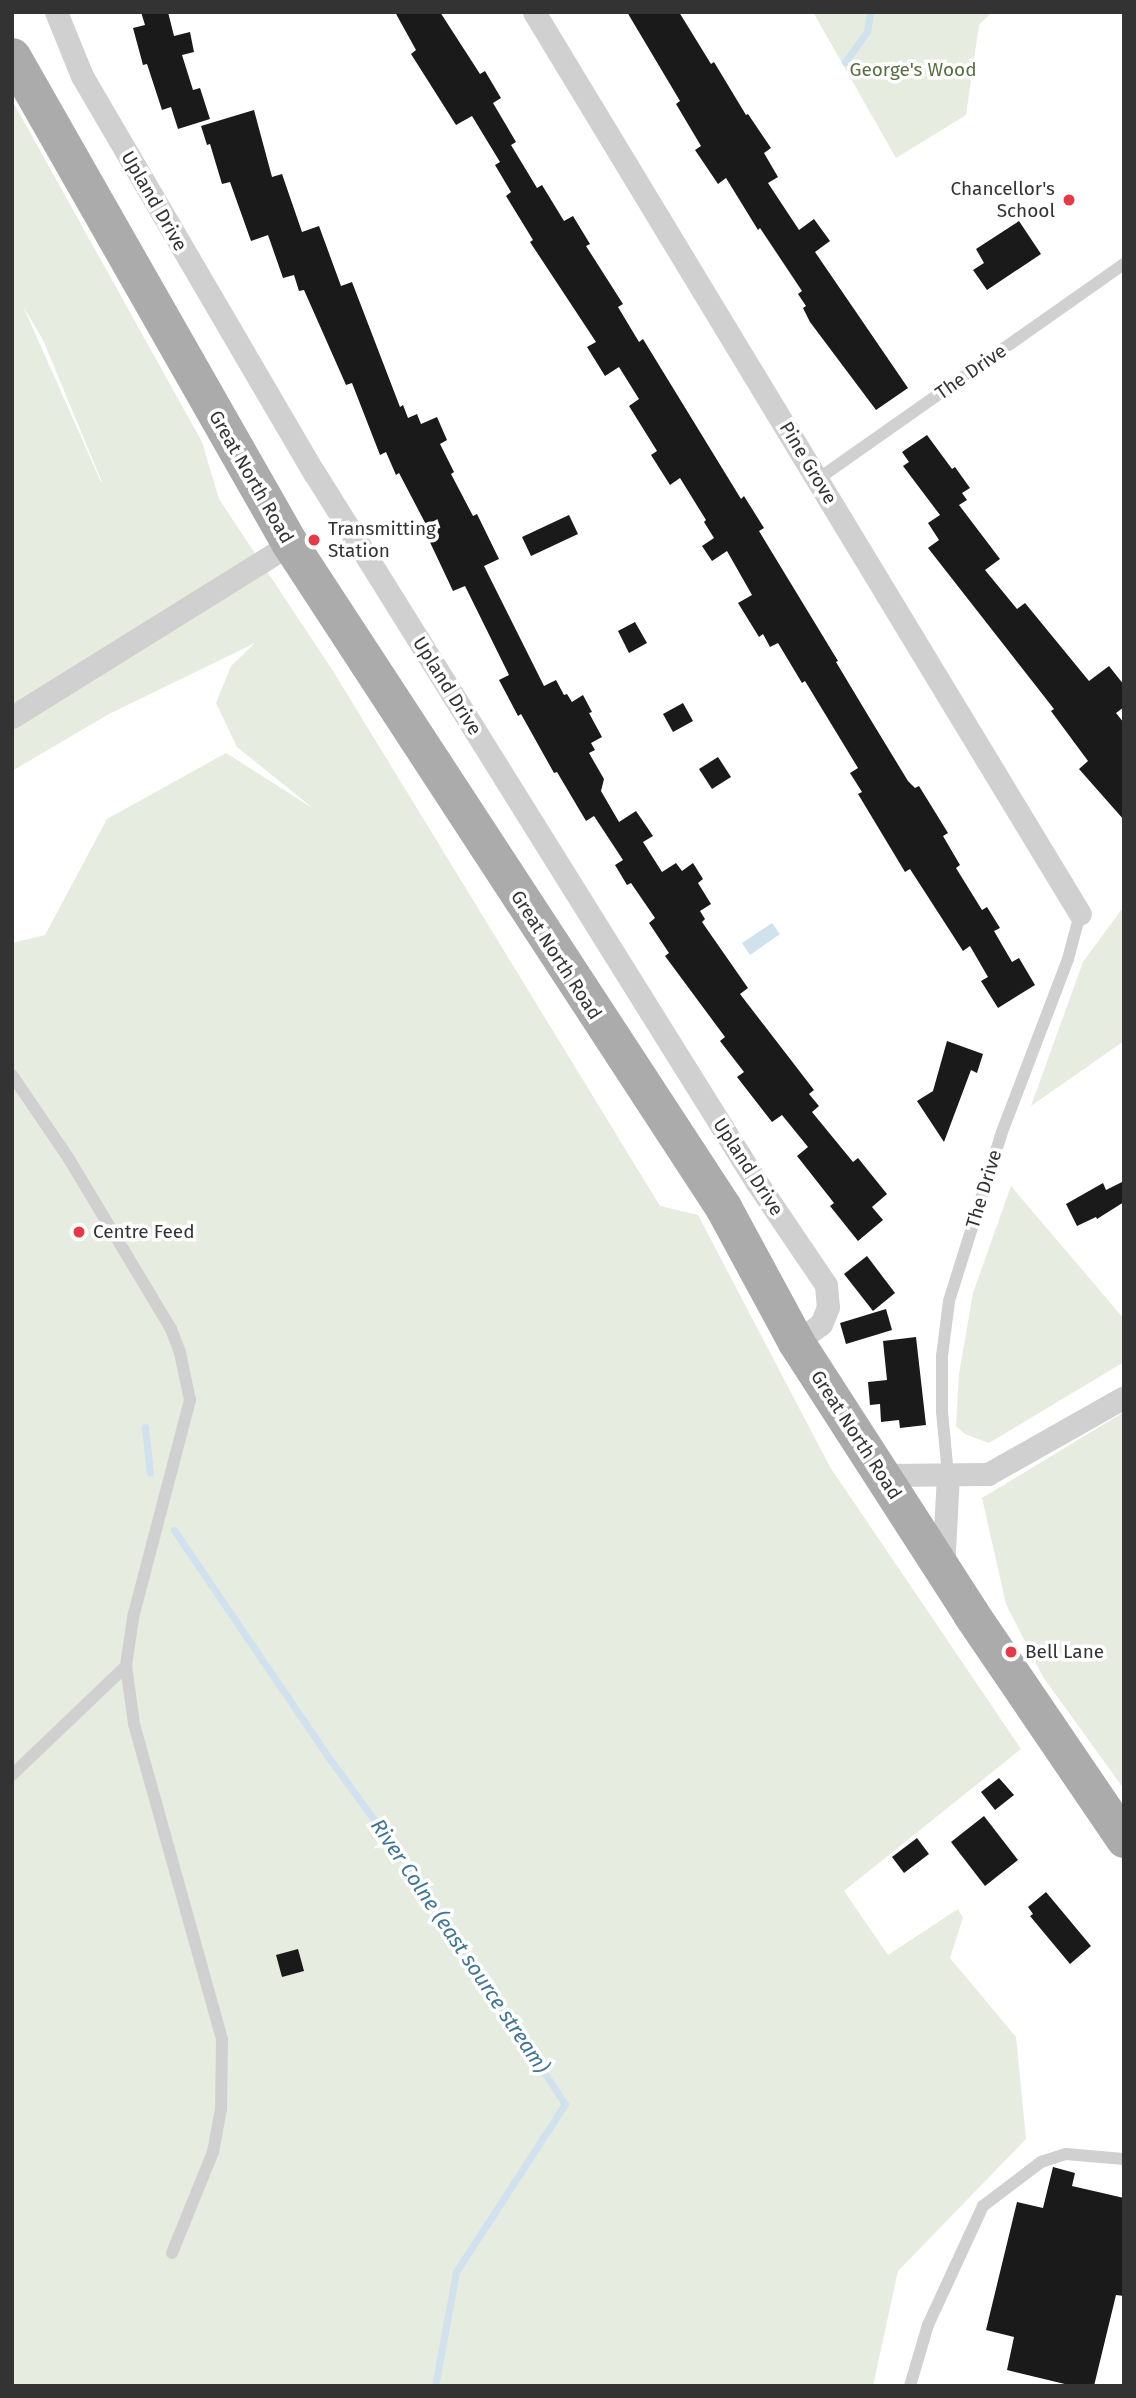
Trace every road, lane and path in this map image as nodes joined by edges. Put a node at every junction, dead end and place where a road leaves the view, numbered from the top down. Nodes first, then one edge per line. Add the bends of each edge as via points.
1 (56, 12) edge
2 (534, 12) edge
3 (12, 56) edge
4 (1124, 264) edge
5 (818, 479) junction
6 (289, 544) junction
7 (12, 717) edge
8 (1080, 914) joint
9 (12, 1074) edge
10 (796, 1342) junction
11 (1124, 1396) edge
12 (883, 1475) junction
13 (948, 1475) junction
14 (943, 1570) junction
15 (126, 1666) junction
16 (12, 1774) edge
17 (1124, 1839) edge
18 (1124, 2159) edge
19 (172, 2253) dead end
20 (910, 2386) edge

1 - 10 street, Upland Drive via 82,76 308,462 743,1160 826,1285 828,1307 821,1324
2 - 5 street, Pine Grove
3 - 6 main road, Great North Road
4 - 5 lane, The Drive
5 - 8 street, Pine Grove
6 - 7 street
6 - 10 main road, Great North Road via 723,1208
8 - 13 lane, The Drive via 1068,959 1002,1132 949,1301 942,1356
9 - 15 lane via 171,1329 190,1400 142,1582
10 - 12 main road, Great North Road
11 - 13 street via 988,1474
12 - 13 street
12 - 14 main road, Great North Road
13 - 14 street
14 - 17 main road, Great North Road
15 - 16 lane
15 - 19 lane via 134,1724 222,2040 221,2109 213,2152
18 - 20 lane via 1066,2154 1041,2162 983,2206 928,2325

